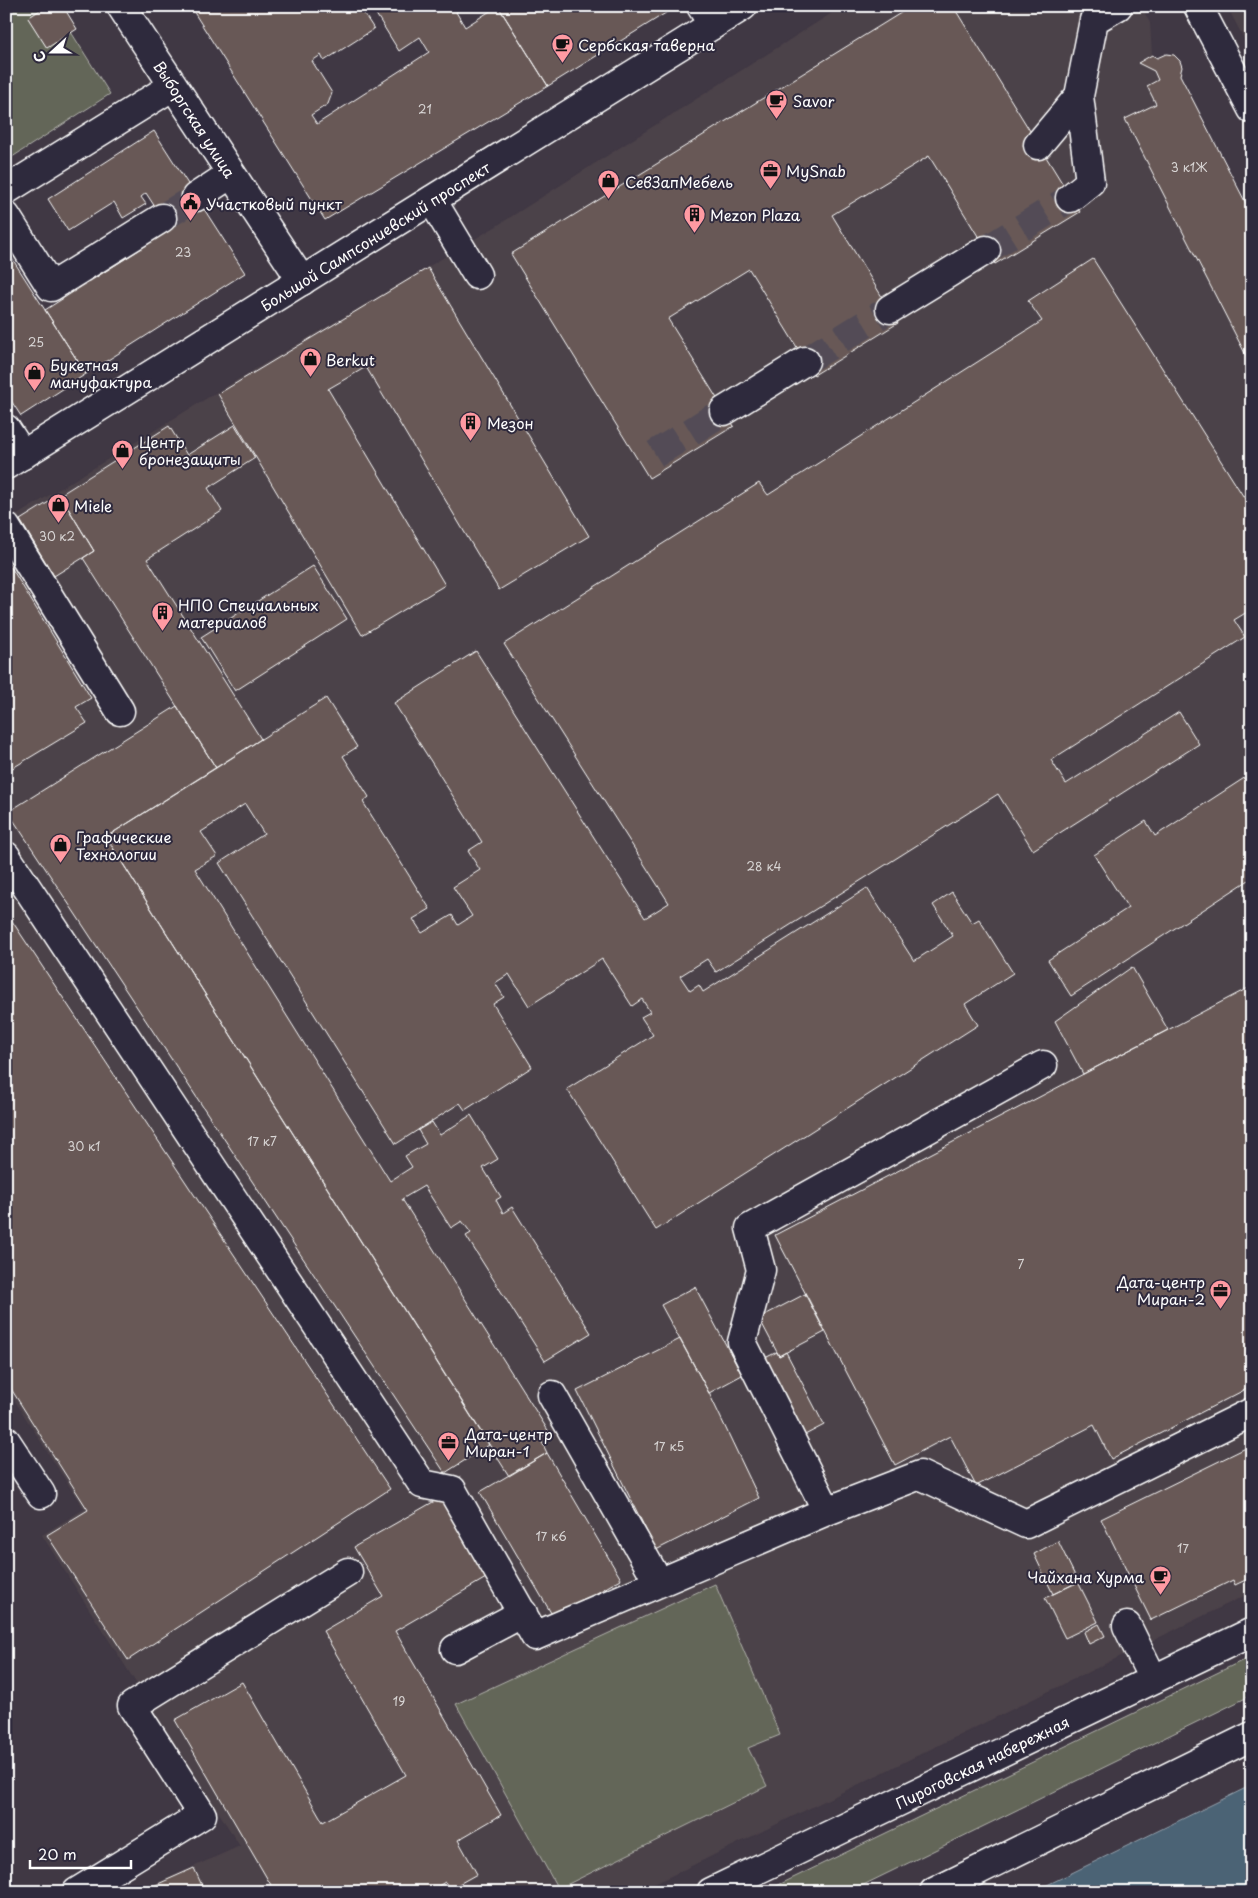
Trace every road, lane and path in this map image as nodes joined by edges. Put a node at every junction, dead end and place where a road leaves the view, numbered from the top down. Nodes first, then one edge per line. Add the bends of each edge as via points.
1 (121, 6) edge
2 (743, 6) edge
3 (1118, 6) edge
4 (1198, 6) edge
5 (707, 16) edge
6 (174, 86) junction
7 (1079, 96) junction
8 (1252, 110) edge
9 (1038, 146) dead end
10 (231, 174) junction
11 (6, 190) edge
12 (196, 197) tunnel mouth
13 (1070, 198) tunnel mouth
14 (432, 200) junction
15 (6, 216) edge
16 (162, 218) tunnel mouth
17 (986, 250) tunnel mouth
18 (477, 275) dead end
19 (302, 281) junction
20 (890, 309) tunnel mouth
21 (805, 361) tunnel mouth
22 (724, 411) tunnel mouth
23 (6, 429) edge
24 (15, 460) edge
25 (6, 528) edge
26 (120, 711) dead end
27 (6, 856) edge
28 (1043, 1065) dead end
29 (552, 1395) dead end
30 (1252, 1412) edge
31 (6, 1441) edge
32 (41, 1494) dead end
33 (827, 1511) junction
34 (348, 1572) dead end
35 (659, 1583) junction
36 (523, 1613) junction
37 (1127, 1626) dead end
38 (1252, 1632) edge
39 (455, 1649) dead end
40 (1153, 1679) junction
41 (1252, 1736) edge
42 (77, 1892) edge
43 (712, 1892) edge
44 (934, 1892) edge

1 - 6 main road, Выборгская улица
2 - 5 main road, Большой Сампсониевский проспект
3 - 7 main road via 1094,20
4 - 8 main road
5 - 14 main road, Большой Сампсониевский проспект
6 - 10 main road, Выборгская улица
6 - 11 main road
7 - 9 main road
7 - 13 main road via 1090,182
10 - 12 main road
10 - 19 main road, Выборгская улица
14 - 18 main road
14 - 19 main road, Большой Сампсониевский проспект
15 - 16 main road via 51,287
17 - 20 main road
19 - 24 main road, Большой Сампсониевский проспект
21 - 22 main road
23 - 24 main road
25 - 26 main road
27 - 36 main road via 422,1484 452,1490
28 - 33 main road via 750,1228 760,1270 742,1342
29 - 35 main road
30 - 33 main road via 1026,1524 920,1475
31 - 32 main road
33 - 35 main road
34 - 42 main road via 132,1706 202,1815
35 - 36 main road via 535,1636
36 - 39 main road
37 - 40 main road
38 - 40 main road, Пироговская набережная
40 - 43 main road, Пироговская набережная
41 - 44 main road

